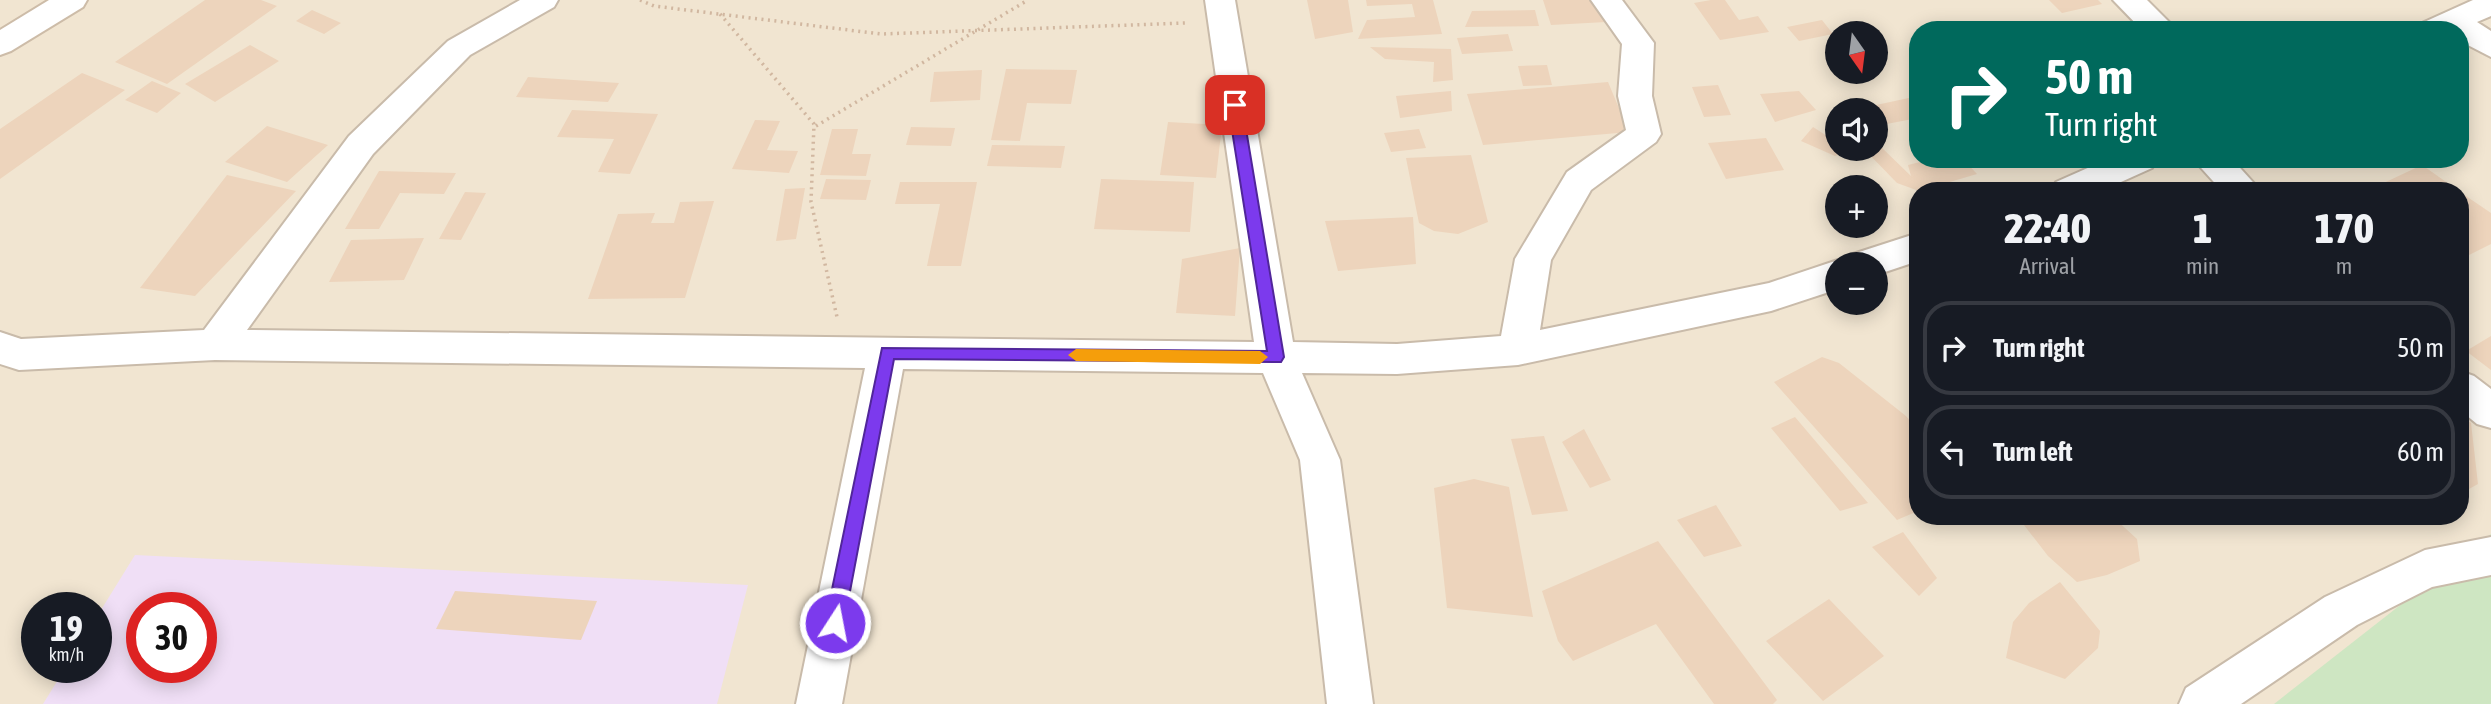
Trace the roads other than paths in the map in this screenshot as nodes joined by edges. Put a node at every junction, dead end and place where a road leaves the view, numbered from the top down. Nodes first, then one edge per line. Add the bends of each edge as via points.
1 (72, 0) edge
2 (544, 0) edge
3 (1606, 0) edge
4 (2128, 0) edge
5 (2491, 4) edge
6 (1221, 11) edge
7 (2151, 21) edge
8 (2454, 21) edge
9 (2469, 37) edge
10 (0, 44) edge
11 (2491, 47) edge
12 (2120, 168) edge
13 (2220, 168) edge
14 (2088, 182) edge
15 (2234, 182) edge
16 (1909, 250) edge
17 (1888, 257) edge
18 (1825, 278) edge
19 (215, 345) junction
20 (1518, 351) junction
21 (887, 353) junction
22 (6, 357) edge
23 (1276, 357) junction
24 (2469, 394) edge
25 (2491, 412) edge
26 (2491, 556) edge
27 (819, 704) edge
28 (1350, 704) edge
29 (2202, 704) edge

1 - 10 street
2 - 19 street via 459,48 361,145
3 - 20 street via 1638,43 1635,96 1644,134 1579,181 1533,258
4 - 7 street
5 - 8 street
6 - 23 street
9 - 11 street
12 - 14 street
13 - 15 street
16 - 17 street
18 - 20 street via 1771,297
19 - 21 street
19 - 22 street
20 - 23 street via 1397,359
21 - 23 street
21 - 27 street
23 - 28 street via 1320,460
24 - 25 street
26 - 29 street via 2425,569 2341,611

